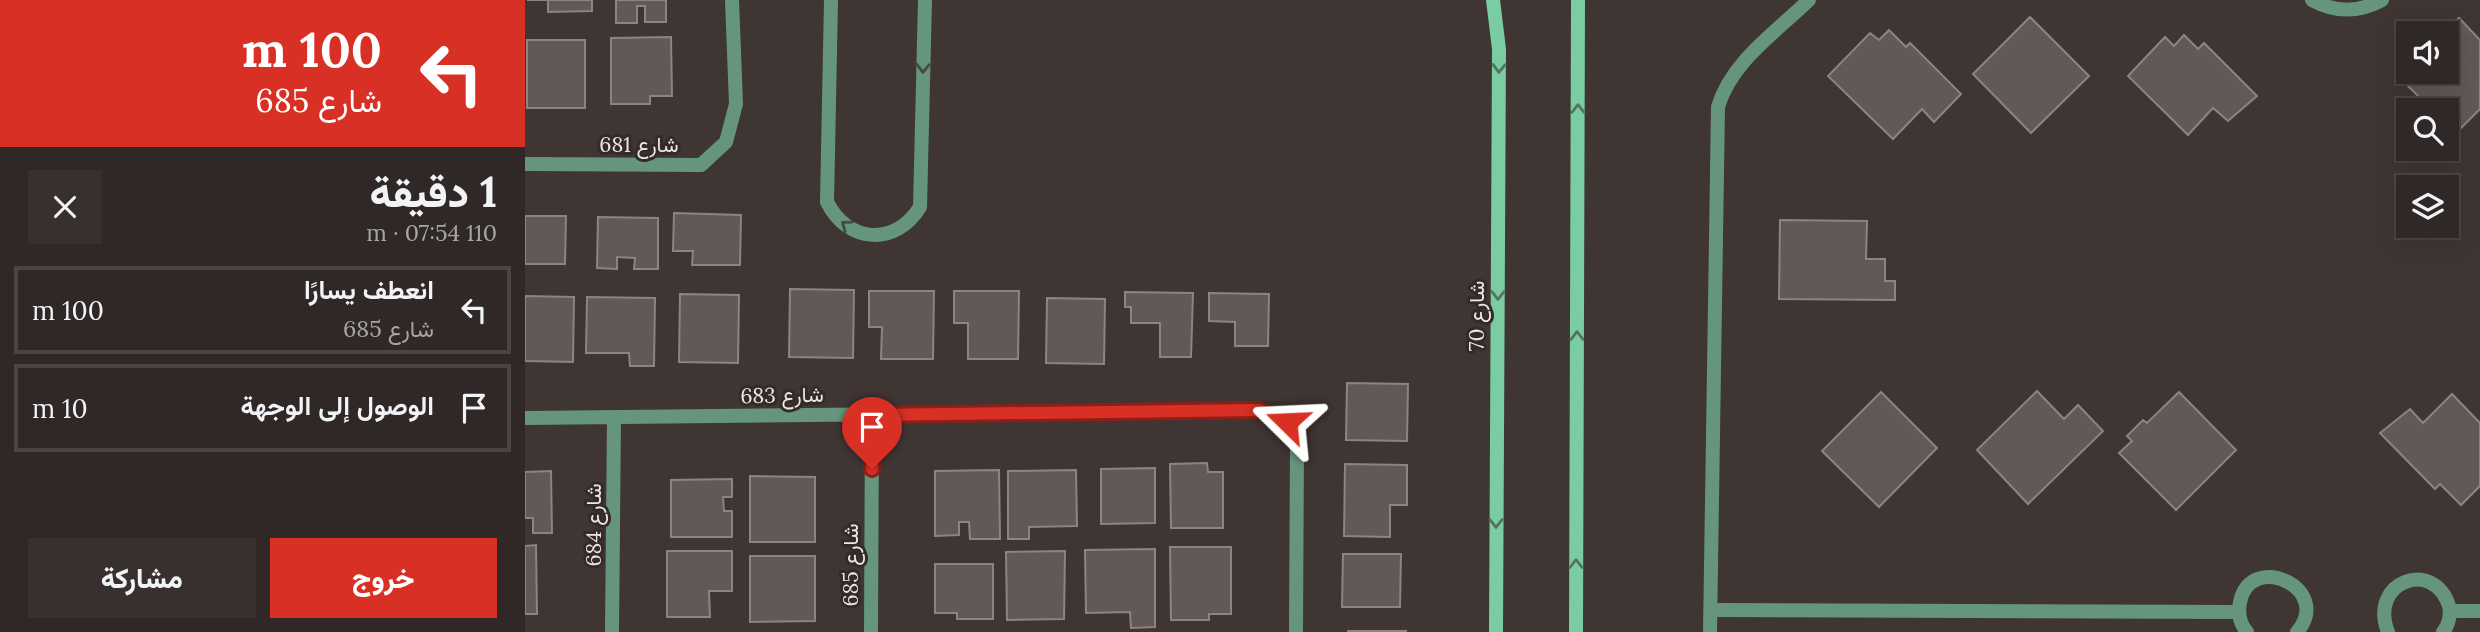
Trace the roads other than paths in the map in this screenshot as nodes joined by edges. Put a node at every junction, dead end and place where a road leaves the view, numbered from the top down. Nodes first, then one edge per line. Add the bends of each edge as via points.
1 (732, 0) edge
2 (831, 0) edge
3 (925, 0) edge
4 (1493, 0) edge
5 (1578, 0) edge
6 (1809, 0) edge
7 (2312, 0) edge
8 (2382, 0) edge
9 (525, 164) edge
10 (872, 415) junction
11 (525, 418) edge
12 (614, 418) junction
13 (1711, 610) junction
14 (2450, 611) junction
15 (2480, 611) edge
16 (2238, 612) junction
17 (612, 632) edge
18 (871, 632) edge
19 (1296, 632) edge
20 (1496, 632) edge
21 (1576, 632) edge
22 (1710, 632) edge
23 (2247, 632) edge
24 (2297, 632) edge
25 (2388, 632) edge
26 (2443, 632) edge

1 - 9 street, شارع 681 via 736,104 726,142 701,165
3 -> 2 street via 921,207 903,227 878,236 842,224 827,202
4 -> 20 main road, شارع 70 via 1499,49
21 -> 5 main road
6 - 13 street via 1735,71 1718,107
7 - 8 street via 2339,10 2356,10
10 - 12 street, شارع 683
10 - 18 street, شارع 685
10 - 19 street, شارع 683 via 1259,410 1287,422 1297,443
11 - 12 street, شارع 683
12 - 17 street, شارع 684
13 - 16 street
13 - 22 street
14 - 15 street
14 - 25 street via 2445,594 2432,582 2415,579 2398,584 2386,598 2382,615
14 - 26 street
16 - 23 street
16 - 24 street via 2242,595 2253,582 2270,576 2287,580 2301,592 2306,608

